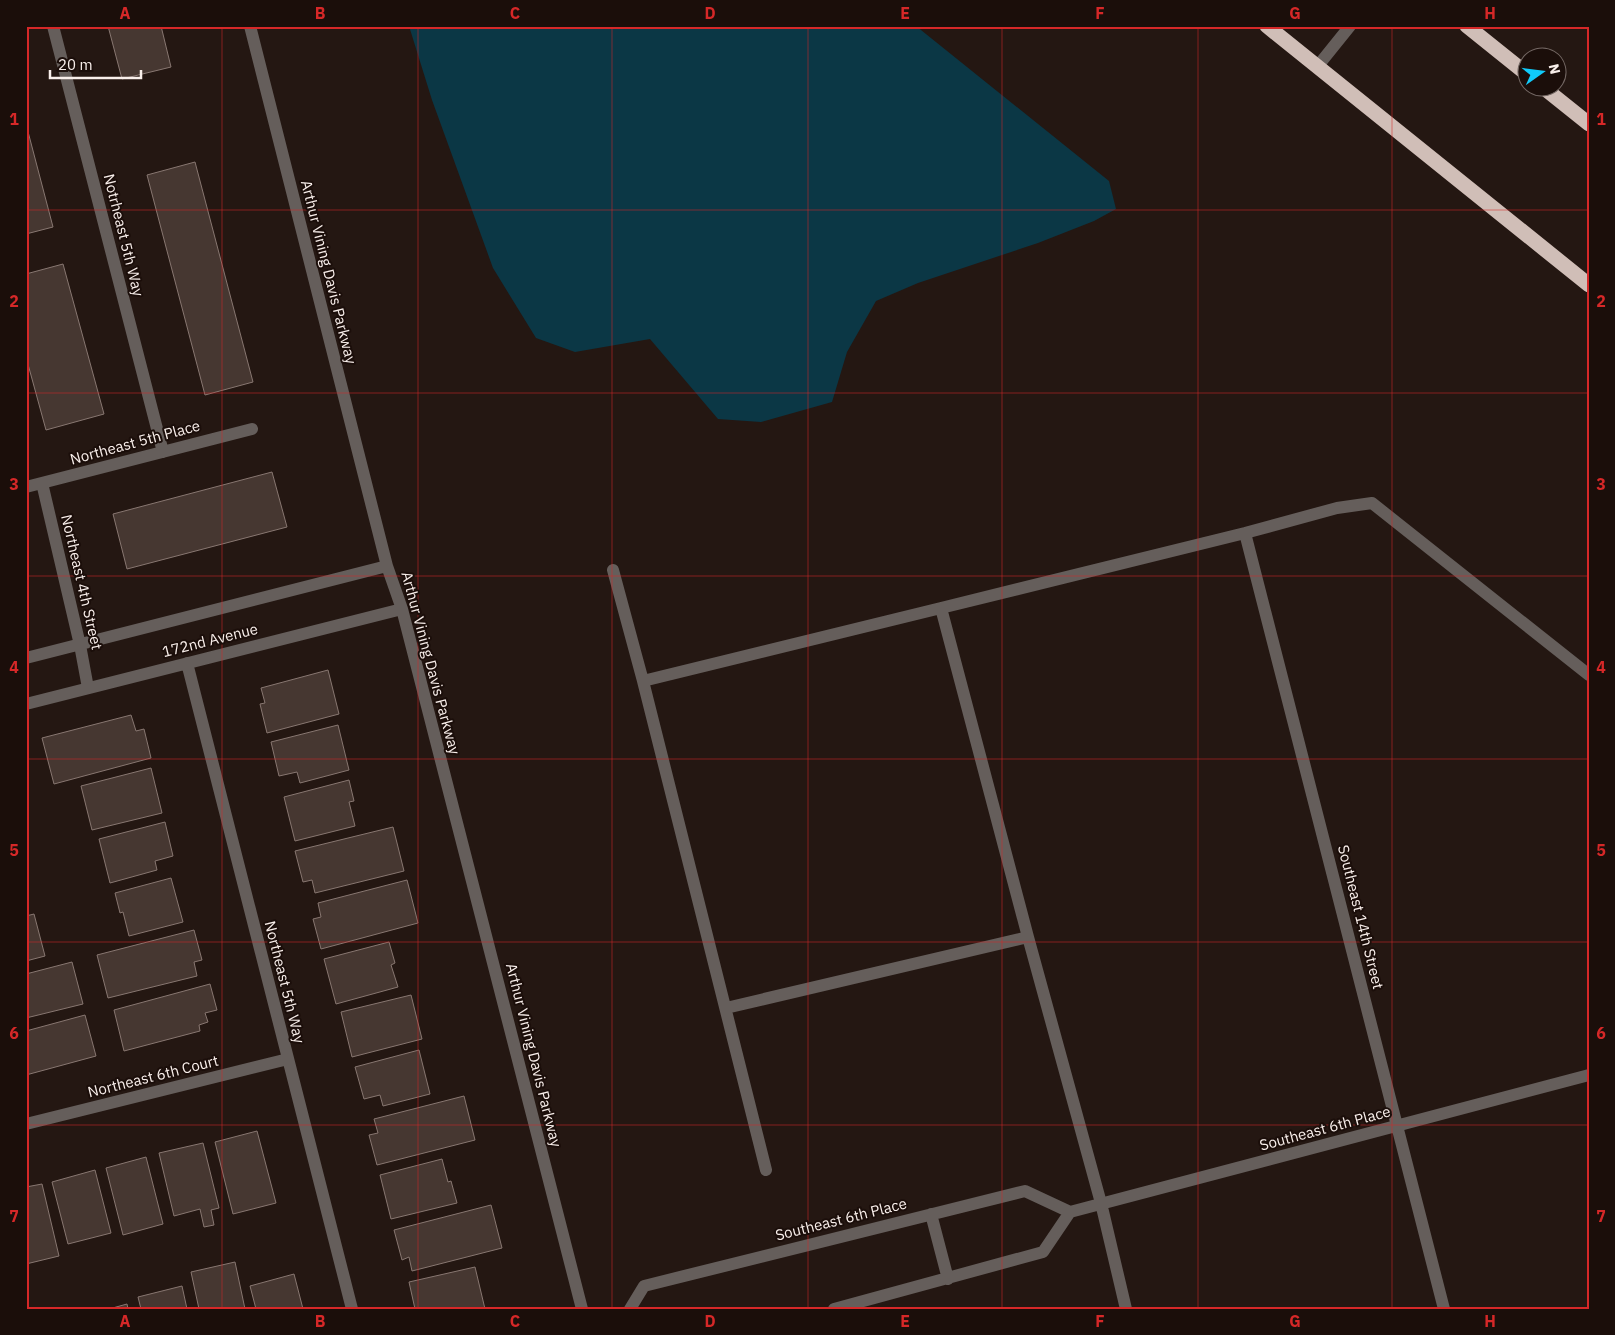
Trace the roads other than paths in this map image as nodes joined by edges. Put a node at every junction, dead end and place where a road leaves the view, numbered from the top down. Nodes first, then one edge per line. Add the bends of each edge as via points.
1 (54, 26) edge
2 (250, 26) edge
3 (1267, 26) edge
4 (1350, 26) edge
5 (1467, 26) edge
6 (1317, 67) junction
7 (1518, 67) edge
8 (1556, 98) edge
9 (1589, 124) edge
10 (1589, 285) edge
11 (252, 429) dead end
12 (163, 452) junction
13 (42, 484) junction
14 (26, 488) edge
15 (1245, 533) junction
16 (387, 566) junction
17 (613, 570) dead end
18 (942, 608) junction
19 (402, 609) junction
20 (80, 645) junction
21 (26, 658) edge
22 (187, 663) junction
23 (1589, 675) edge
24 (643, 681) junction
25 (88, 688) junction
26 (26, 704) edge
27 (1028, 937) junction
28 (726, 1008) junction
29 (288, 1059) junction
30 (1589, 1075) edge
31 (26, 1124) edge
32 (1398, 1126) junction
33 (766, 1170) dead end
34 (1101, 1203) junction
35 (1070, 1212) junction
36 (930, 1214) junction
37 (948, 1279) junction
38 (352, 1309) edge
39 (582, 1309) edge
40 (630, 1309) edge
41 (834, 1309) edge
42 (1126, 1309) edge
43 (1444, 1309) edge

1 - 12 street, Notrheast 5th Way
2 - 16 street, Arthur Vining Davis Parkway
3 - 6 highway
4 - 6 street
5 - 7 highway
6 - 10 highway
8 - 9 highway
11 - 12 street, Northeast 5th Place
12 - 13 street, Northeast 5th Place
13 - 14 street, Northeast 5th Place
13 - 20 street, Northeast 4th Street
15 - 18 street
15 - 23 street via 1337,508 1372,503
15 - 32 street, Southeast 14th Street
16 - 19 street, Arthur Vining Davis Parkway
16 - 20 street, 172nd Avenue
17 - 24 street
18 - 24 street
18 - 27 street
19 - 22 street, 172nd Avenue
19 - 39 street, Arthur Vining Davis Parkway
20 - 21 street, 172nd Avenue
20 - 25 street, Northeast 4th Street
22 - 25 street, 172nd Avenue
22 - 29 street, Northeast 5th Way
24 - 28 street
25 - 26 street, 172nd Avenue
27 - 28 street
27 - 34 street
28 - 33 street
29 - 31 street, Northeast 6th Court
29 - 38 street, Northeast 5th Way
30 - 32 street, Southeast 6th Place
32 - 34 street, Southeast 6th Place
32 - 43 street, Southeast 14th Street
34 - 35 street, Southeast 6th Place
34 - 42 street
35 - 36 street, Southeast 6th Place via 1025,1191
35 - 37 street via 1043,1252
36 - 37 street
36 - 40 street, Southeast 6th Place via 644,1286
37 - 41 street

